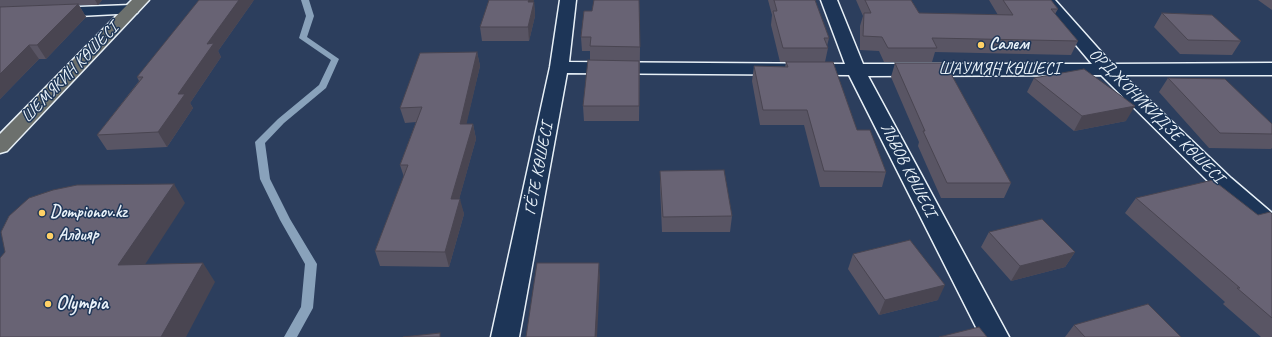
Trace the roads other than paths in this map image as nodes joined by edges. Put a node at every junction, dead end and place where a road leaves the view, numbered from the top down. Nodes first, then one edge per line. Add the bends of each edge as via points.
1 (568, 0) edge
2 (829, 0) edge
3 (1046, 0) edge
4 (136, 5) edge
5 (0, 15) edge
6 (559, 68) junction
7 (1272, 69) edge
8 (856, 70) junction
9 (1107, 70) junction
10 (0, 146) edge
11 (1272, 226) edge
12 (505, 337) edge
13 (995, 337) edge

1 - 6 street, ГЁТЕ КӨШЕСІ
2 - 8 street, ЛЬВОВ КӨШЕСІ
3 - 9 street, ОРДЖОНИКИДЗЕ КӨШЕСІ
4 - 5 street
4 - 10 main road, ШЕМЯКИН КӨШЕСІ
6 - 8 street, ШАУМЯН КӨШЕСІ
6 - 12 street, ГЁТЕ КӨШЕСІ
7 - 9 street, ШАУМЯН КӨШЕСІ
8 - 9 street, ШАУМЯН КӨШЕСІ
8 - 13 street, ЛЬВОВ КӨШЕСІ
9 - 11 street, ОРДЖОНИКИДЗЕ КӨШЕСІ via 1223,183

